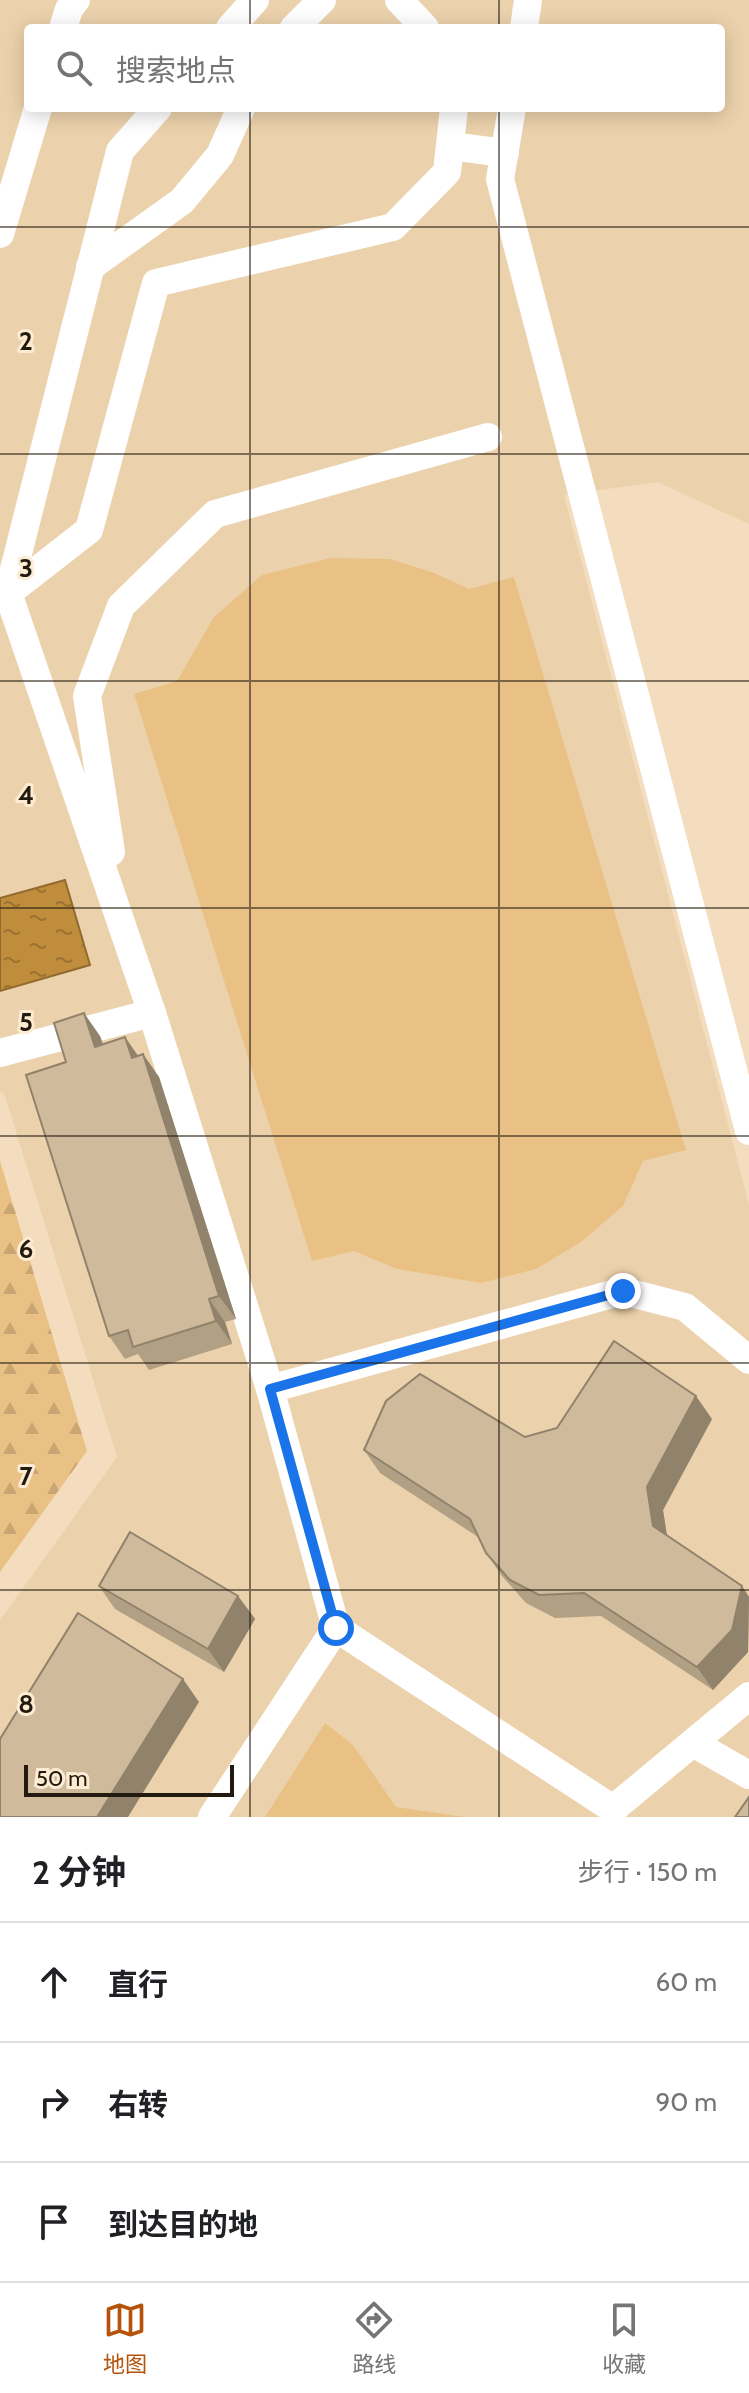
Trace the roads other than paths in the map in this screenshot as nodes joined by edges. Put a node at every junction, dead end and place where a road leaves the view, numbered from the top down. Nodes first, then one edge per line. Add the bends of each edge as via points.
1 (76, 0) edge
2 (255, 0) edge
3 (322, 0) edge
4 (399, 0) edge
5 (528, 0) edge
6 (64, 24) edge
7 (234, 24) edge
8 (298, 24) edge
9 (421, 24) edge
10 (525, 24) edge
11 (37, 112) edge
12 (154, 112) edge
13 (239, 112) edge
14 (454, 112) edge
15 (511, 112) edge
16 (450, 146) junction
17 (505, 153) junction
18 (0, 234) edge
19 (90, 267) junction
20 (488, 437) dead end
21 (8, 593) junction
22 (121, 924) junction
23 (152, 1013) junction
24 (0, 1053) edge
25 (749, 1131) edge
26 (749, 1360) edge
27 (270, 1389) junction
28 (336, 1628) junction
29 (749, 1696) edge
30 (693, 1743) junction
31 (749, 1775) edge
32 (610, 1813) edge
33 (212, 1817) edge

1 - 6 street
2 - 7 street
3 - 8 street
4 - 9 street
5 - 10 street
11 - 18 street
12 - 19 street via 120,151
13 - 19 street via 220,155 182,201
14 - 16 street
15 - 17 street
16 - 17 street
16 - 21 street via 447,172 393,227 156,283 89,530
17 - 25 street via 500,179
19 - 21 street
20 - 22 street via 215,514 121,606 87,696
21 - 22 street
22 - 23 street
23 - 24 street
23 - 27 street
26 - 27 street via 685,1307 623,1291
27 - 28 street
28 - 32 street
28 - 33 street
29 - 30 street
30 - 31 street
30 - 32 street

